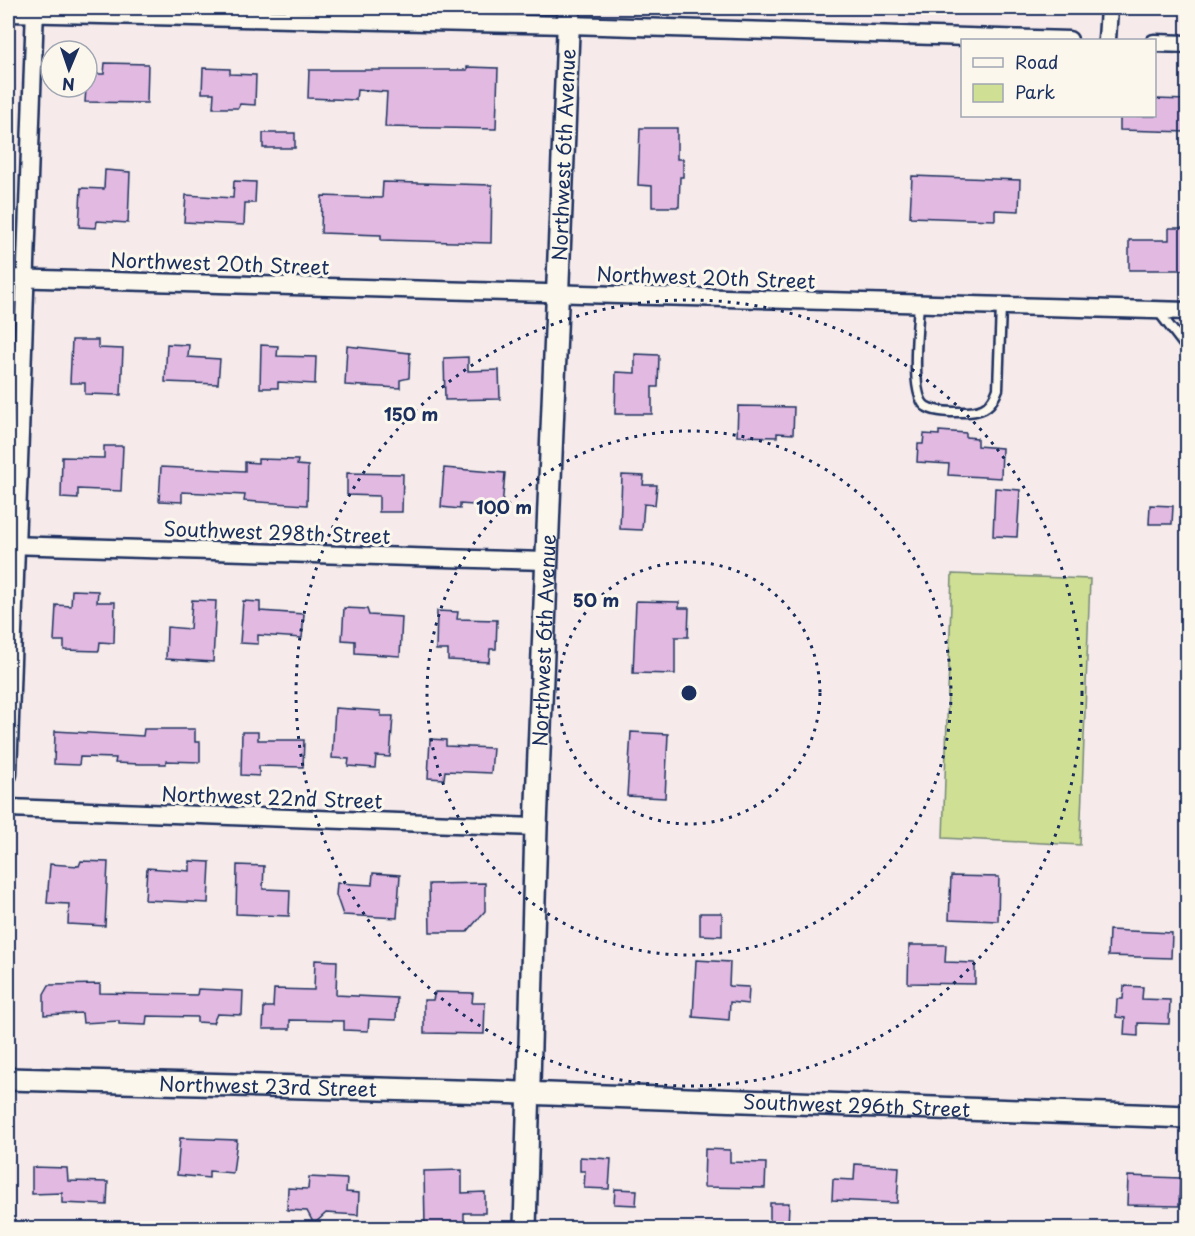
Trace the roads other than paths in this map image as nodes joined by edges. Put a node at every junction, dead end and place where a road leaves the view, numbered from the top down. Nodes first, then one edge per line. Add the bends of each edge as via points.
1 (1108, 8) edge
2 (35, 11) edge
3 (8, 13) edge
4 (568, 16) edge
5 (1048, 39) edge
6 (1107, 39) edge
7 (1156, 43) edge
8 (1188, 44) edge
9 (8, 278) edge
10 (26, 278) junction
11 (555, 294) junction
12 (919, 304) junction
13 (1001, 306) junction
14 (1158, 311) junction
15 (1188, 311) edge
16 (1188, 350) edge
17 (12, 545) edge
18 (546, 561) junction
19 (8, 775) edge
20 (8, 808) edge
21 (536, 827) junction
22 (8, 1079) edge
23 (527, 1094) junction
24 (1188, 1117) edge
25 (525, 1228) edge

1 - 6 street
2 - 3 street
2 - 4 street
2 - 10 street
4 - 5 street
4 - 11 street, Northwest 6th Avenue
7 - 8 street
9 - 10 street, Northwest 20th Street
10 - 11 street, Northwest 20th Street
10 - 17 street
11 - 12 street, Northwest 20th Street
11 - 18 street, Northwest 6th Avenue
12 - 13 street, Northwest 20th Street
12 - 13 lane via 918,399 926,407 951,412 987,408 994,401 998,389
13 - 14 street, Northwest 20th Street
14 - 15 street, Northwest 20th Street
14 - 16 lane
17 - 18 street, Southwest 298th Street
17 - 19 street
18 - 21 street, Northwest 6th Avenue
20 - 21 street, Northwest 22nd Street
21 - 23 street, Northwest 6th Avenue
22 - 23 street, Northwest 23rd Street
23 - 24 street, Southwest 296th Street
23 - 25 street, Northwest 6th Avenue

